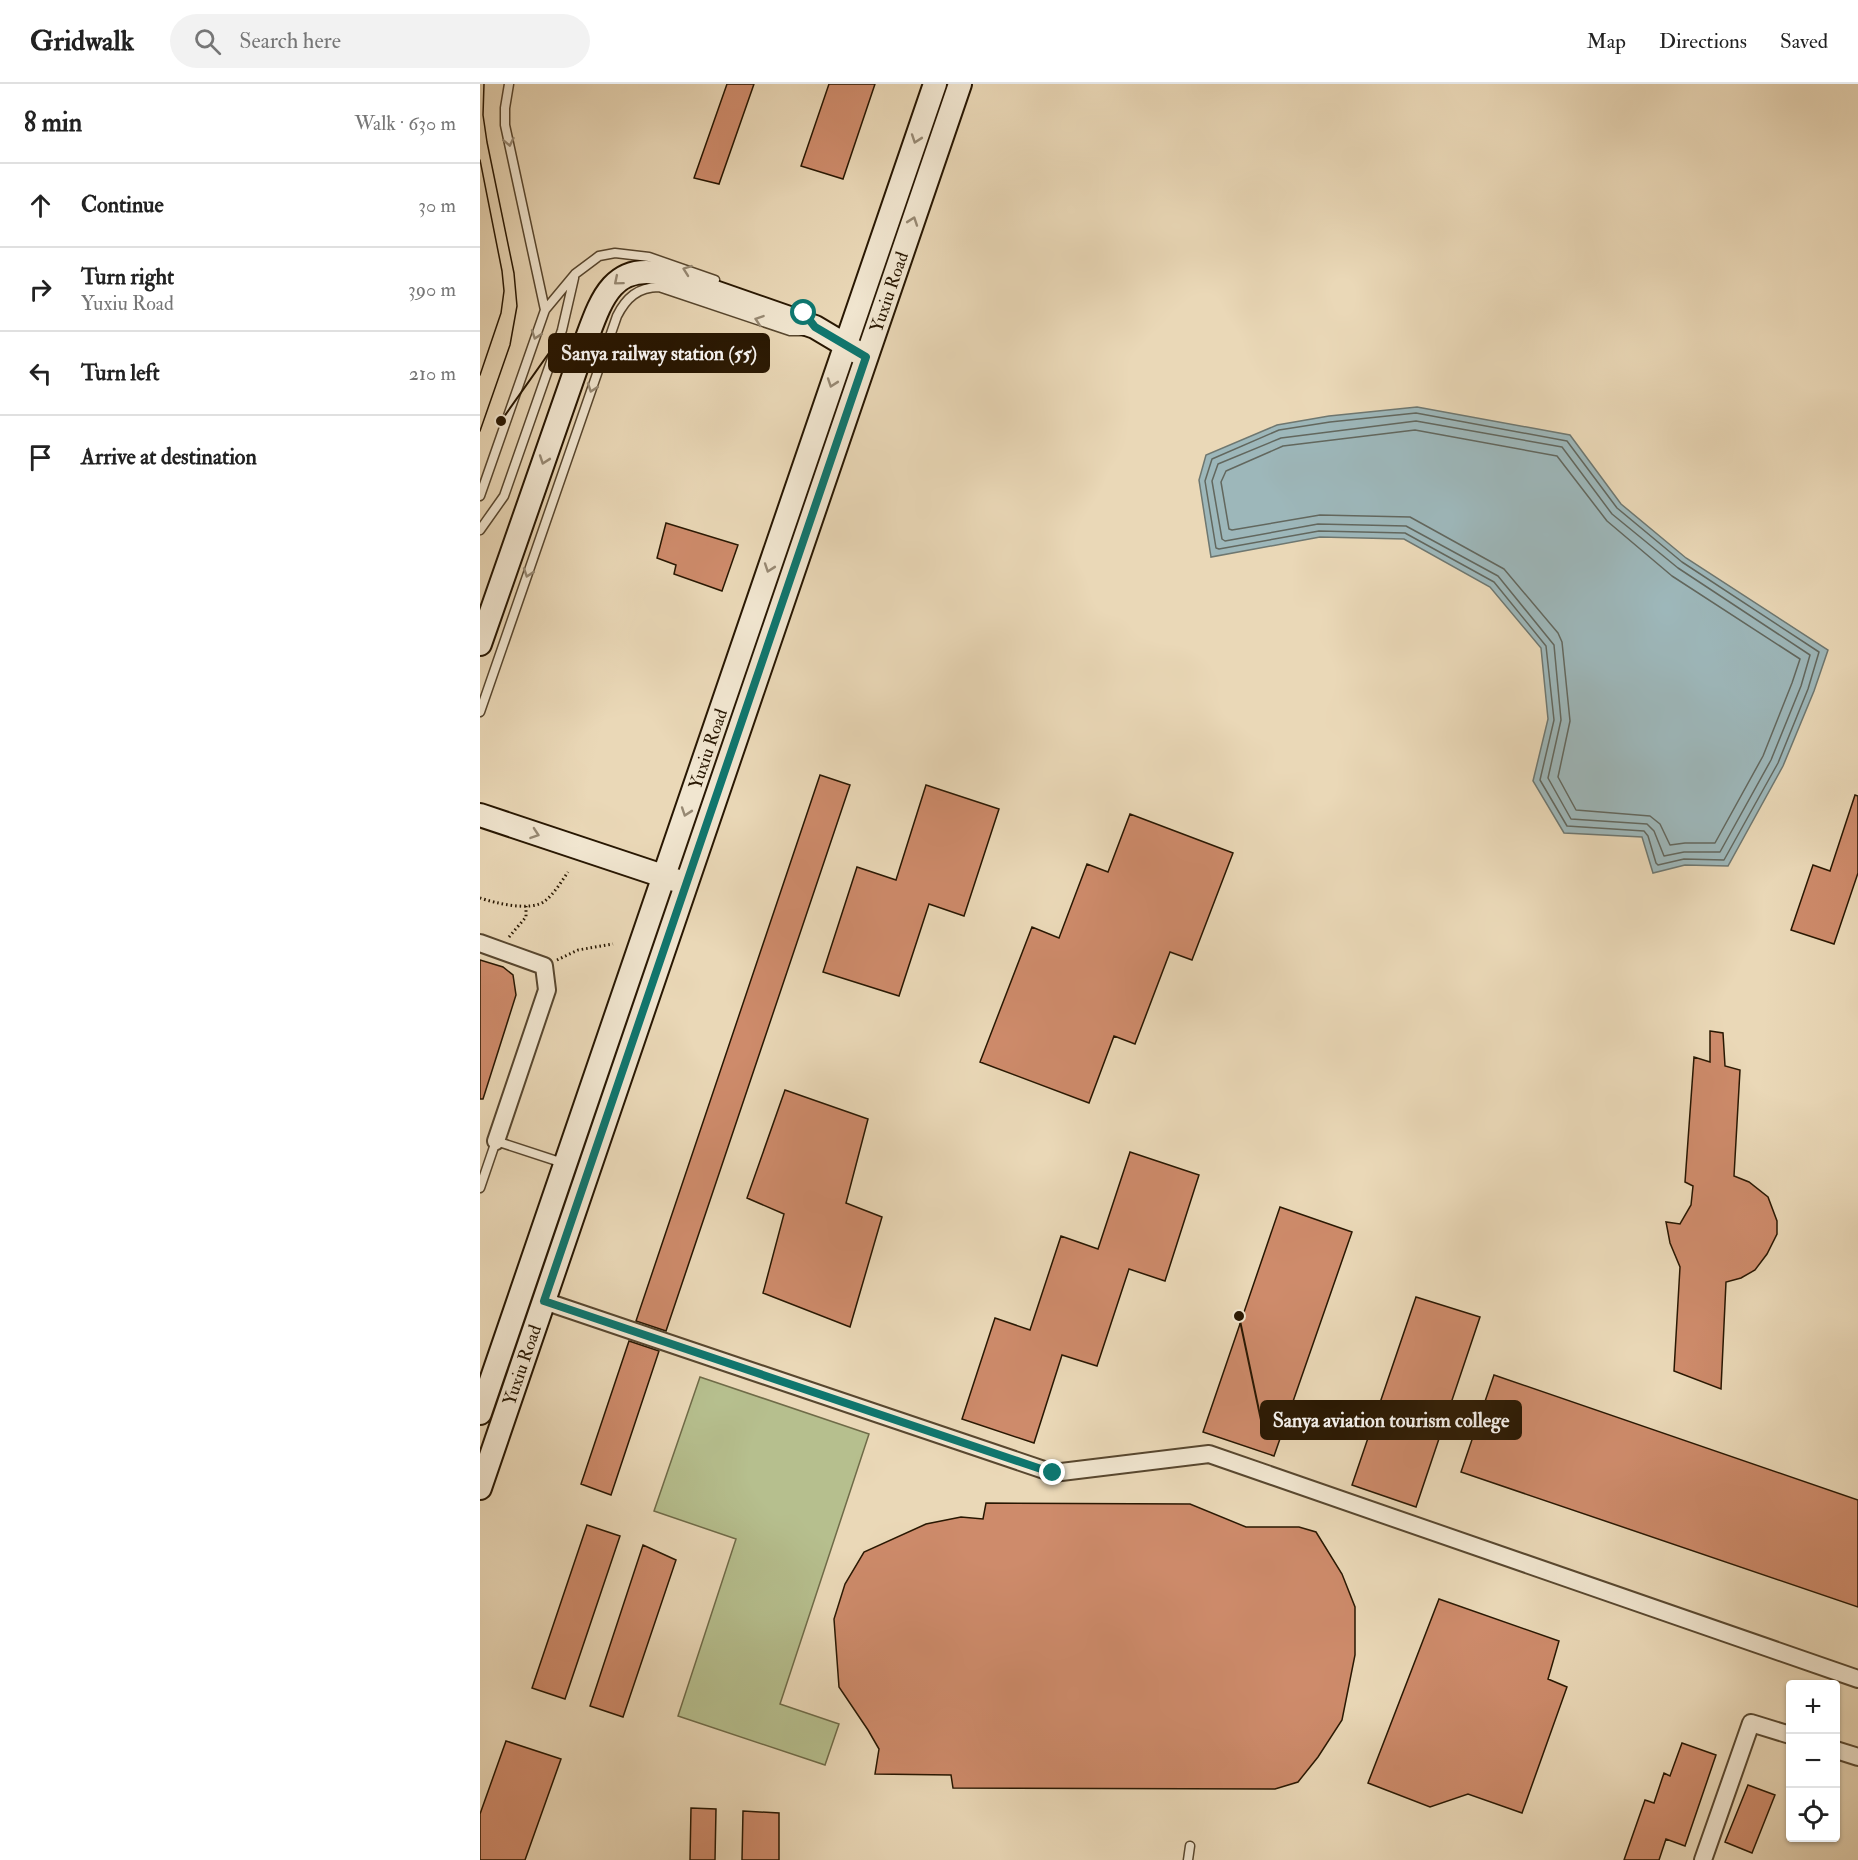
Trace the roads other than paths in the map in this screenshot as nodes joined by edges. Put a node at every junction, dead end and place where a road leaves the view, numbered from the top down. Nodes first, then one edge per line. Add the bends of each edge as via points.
1 (508, 84) edge
2 (935, 84) edge
3 (960, 84) edge
4 (575, 274) junction
5 (723, 283) dead end
6 (545, 310) junction
7 (809, 320) junction
8 (846, 344) junction
9 (866, 357) junction
10 (480, 496) edge
11 (480, 530) edge
12 (480, 644) edge
13 (480, 712) edge
14 (480, 815) edge
15 (675, 880) junction
16 (480, 943) edge
17 (496, 1141) junction
18 (566, 1164) junction
19 (480, 1188) edge
20 (544, 1301) junction
21 (480, 1413) edge
22 (480, 1488) edge
23 (1858, 1679) edge
24 (1788, 1734) edge
25 (1840, 1751) edge
26 (1858, 1757) edge
27 (1190, 1846) dead end
28 (1188, 1860) edge
29 (1703, 1860) edge

1 -> 6 lane via 505,125
2 -> 8 main road, Yuxiu Road
9 -> 3 main road, Yuxiu Road
5 -> 4 lane via 649,257 615,253 599,256
4 - 6 lane
4 - 11 lane via 562,330 504,496
6 -> 10 lane
7 - 8 main road
7 -> 12 main road via 648,270 626,275 616,282 600,305
7 -> 13 lane via 798,332 790,331 659,287 640,290 627,300 617,316
8 - 9 main road
8 -> 15 main road, Yuxiu Road
9 - 15 main road, Yuxiu Road
14 -> 15 main road
15 - 18 main road, Yuxiu Road
15 - 20 main road, Yuxiu Road
16 - 17 street via 544,966 547,990
17 - 18 lane
17 - 19 lane
18 - 21 main road, Yuxiu Road
20 - 22 main road, Yuxiu Road
20 - 23 street via 1053,1473 1209,1454
24 - 29 street via 1751,1723
25 - 26 street
27 - 28 lane

